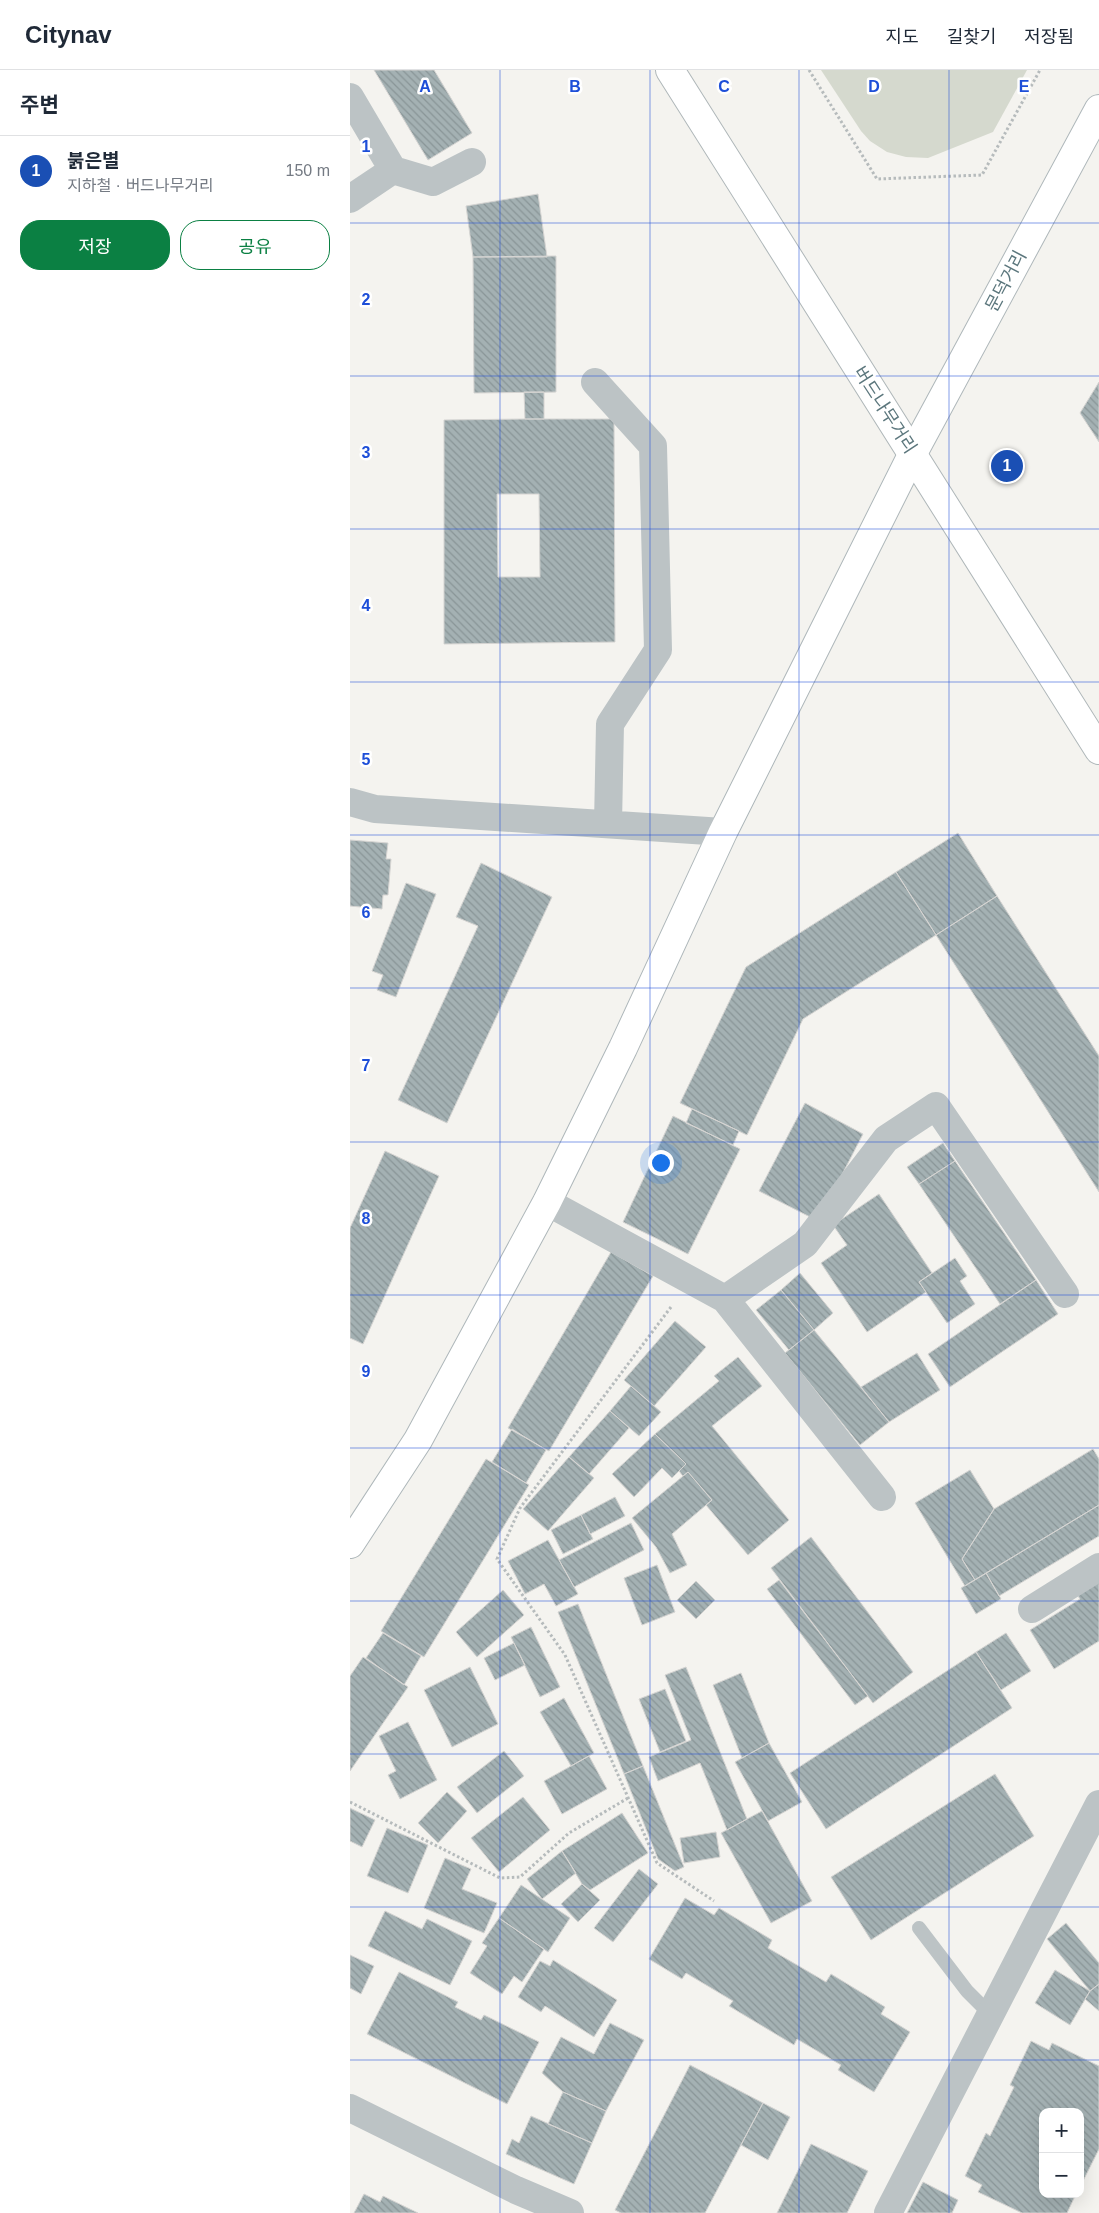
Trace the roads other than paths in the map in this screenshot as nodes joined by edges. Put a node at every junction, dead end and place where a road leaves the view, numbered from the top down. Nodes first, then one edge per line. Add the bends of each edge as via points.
1 (670, 70) edge
2 (350, 97) edge
3 (1099, 109) edge
4 (472, 162) dead end
5 (393, 170) junction
6 (350, 198) edge
7 (595, 382) dead end
8 (914, 453) junction
9 (1099, 750) edge
10 (350, 802) edge
11 (608, 824) junction
12 (723, 832) junction
13 (548, 1202) junction
14 (1065, 1294) dead end
15 (725, 1300) junction
16 (882, 1497) dead end
17 (350, 1544) edge
18 (1099, 1567) edge
19 (1032, 1609) dead end
20 (1099, 1804) edge
21 (919, 1928) dead end
22 (990, 2015) junction
23 (350, 2108) edge
24 (570, 2213) edge
25 (888, 2213) edge

1 - 8 main road, 버드나무거리
2 - 5 street
3 - 8 main road, 문덕거리
4 - 5 street via 433,182
5 - 6 street
7 - 11 street via 653,446 658,650 610,724
8 - 9 main road, 버드나무거리
8 - 12 main road, 문덕거리
10 - 11 street via 375,809
11 - 12 street
12 - 13 main road, 문덕거리 via 624,1048
13 - 15 street
13 - 17 main road, 문덕거리 via 418,1440
14 - 15 street via 936,1106 886,1140 805,1244
15 - 16 street
18 - 19 street
20 - 22 street
21 - 22 lane via 967,1991
22 - 25 street
23 - 24 street via 516,2190

